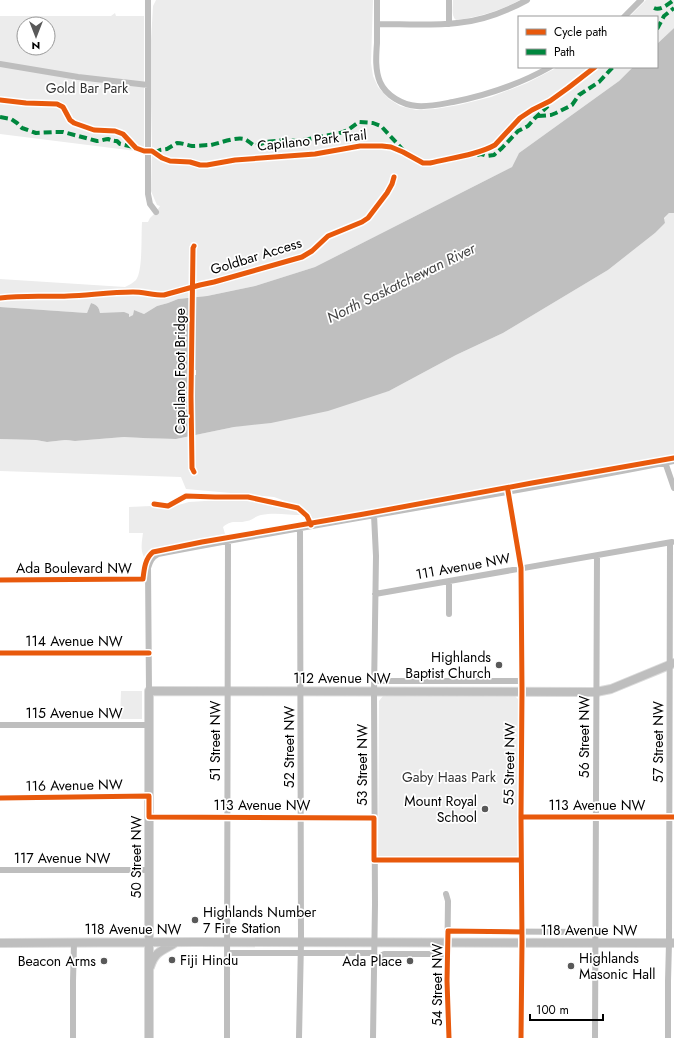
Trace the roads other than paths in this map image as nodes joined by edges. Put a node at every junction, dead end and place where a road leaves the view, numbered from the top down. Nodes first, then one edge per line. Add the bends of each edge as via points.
1 (148, 0) edge
2 (152, 0) edge
3 (377, 0) edge
4 (449, 0) edge
5 (527, 0) edge
6 (641, 0) edge
7 (148, 12) junction
8 (625, 16) edge
9 (377, 24) junction
10 (449, 24) junction
11 (0, 64) edge
12 (548, 68) edge
13 (148, 85) junction
14 (156, 212) dead end
15 (674, 461) edge
16 (666, 462) junction
17 (674, 488) edge
18 (508, 491) junction
19 (154, 504) dead end
20 (374, 515) junction
21 (311, 526) junction
22 (300, 528) junction
23 (228, 540) junction
24 (672, 542) edge
25 (597, 556) junction
26 (521, 568) junction
27 (148, 579) junction
28 (0, 580) edge
29 (449, 581) junction
30 (375, 594) junction
31 (449, 614) dead end
32 (0, 653) edge
33 (149, 653) junction
34 (672, 664) edge
35 (374, 681) junction
36 (522, 681) junction
37 (149, 690) junction
38 (227, 691) junction
39 (301, 691) junction
40 (374, 691) junction
41 (522, 691) junction
42 (596, 692) junction
43 (0, 725) edge
44 (149, 725) junction
45 (149, 796) junction
46 (0, 798) edge
47 (521, 816) junction
48 (149, 817) junction
49 (227, 817) junction
50 (301, 817) junction
51 (596, 817) junction
52 (672, 817) edge
53 (374, 818) junction
54 (0, 870) edge
55 (149, 870) junction
56 (446, 894) dead end
57 (448, 932) junction
58 (522, 932) junction
59 (595, 932) junction
60 (0, 942) edge
61 (74, 942) junction
62 (149, 942) junction
63 (177, 942) junction
64 (227, 942) junction
65 (301, 942) junction
66 (375, 942) junction
67 (448, 942) junction
68 (522, 942) junction
69 (596, 943) junction
70 (672, 943) edge
71 (227, 953) junction
72 (301, 953) junction
73 (374, 955) junction
74 (448, 956) junction
75 (149, 971) junction
76 (73, 1038) edge
77 (149, 1038) edge
78 (227, 1038) edge
79 (299, 1038) edge
80 (373, 1038) edge
81 (449, 1038) edge
82 (521, 1038) edge
83 (595, 1038) edge
84 (668, 1038) edge

1 - 7 street
2 - 7 street
3 - 9 street
4 - 10 street
5 - 10 street via 496,15
6 - 8 street
7 - 13 street
9 - 10 street
9 - 12 street via 376,62 381,83 390,95 410,105 422,106 462,100 521,82
11 - 13 street
13 - 14 street via 148,194 150,204
15 - 16 street
16 - 17 street
16 - 18 street
18 - 20 street
18 - 26 street, 55 Street NW
19 - 21 street via 168,506 186,496 248,497 298,508
20 - 21 street
20 - 30 street, 53 Street NW
21 - 22 street
22 - 23 street
22 - 39 street, 52 Street NW
23 - 27 street, 50 Street NW via 153,556 148,568
23 - 38 street, 51 Street NW
24 - 25 street, 111 Avenue NW
24 - 34 street, 57 Street NW
25 - 26 street, 111 Avenue NW
25 - 42 street, 56 Street NW
26 - 29 street, 111 Avenue NW
26 - 36 street, 55 Street NW
27 - 28 street, Ada Boulevard NW
27 - 33 street, 50 Street NW
29 - 30 street, 111 Avenue NW
29 - 31 street
30 - 35 street, 53 Street NW
32 - 33 street, 114 Avenue NW
33 - 37 street, 50 Street NW
34 - 42 main road, 112 Avenue NW via 611,689
34 - 52 street, 57 Street NW
35 - 36 street, 112 Avenue NW
35 - 40 street, 53 Street NW
36 - 41 street, 55 Street NW
37 - 38 main road, 112 Avenue NW
37 - 44 main road, 50 Street NW
38 - 39 main road, 112 Avenue NW
38 - 49 street, 51 Street NW
39 - 40 main road, 112 Avenue NW
39 - 50 street, 52 Street NW
40 - 41 main road, 112 Avenue NW
40 - 53 street, 53 Street NW
41 - 42 main road, 112 Avenue NW
41 - 47 street, 55 Street NW
42 - 51 street, 56 Street NW
43 - 44 street, 115 Avenue NW
44 - 45 main road, 50 Street NW
45 - 46 street, 116 Avenue NW
45 - 48 main road, 50 Street NW
47 - 51 street, 113 Avenue NW
47 - 58 street, 55 Street NW
48 - 49 street, 113 Avenue NW
48 - 55 main road, 50 Street NW
49 - 50 street, 113 Avenue NW
49 - 64 street, 51 Street NW
50 - 53 street, 113 Avenue NW
50 - 65 street, 52 Street NW
51 - 52 street, 113 Avenue NW
51 - 59 street, 56 Street NW
52 - 70 street, 57 Street NW
53 - 66 street, 53 Street NW
54 - 55 street, 117 Avenue NW
55 - 62 main road, 50 Street NW
56 - 57 street, 54 Street NW
57 - 58 street, 118 Avenue NW
57 - 67 street, 54 Street NW
58 - 59 street, 118 Avenue NW
58 - 68 street, 55 Street NW
59 - 69 street, 56 Street NW
60 - 61 main road, 118 Avenue NW
61 - 62 main road, 118 Avenue NW
61 - 76 street
62 - 63 main road, 118 Avenue NW
62 - 75 main road, 50 Street NW
63 - 64 main road, 118 Avenue NW
63 - 75 main road via 156,954
64 - 65 main road, 118 Avenue NW
64 - 71 street, 51 Street NW
65 - 66 main road, 118 Avenue NW
65 - 72 street, 52 Street NW
66 - 67 main road, 118 Avenue NW
66 - 73 street, 53 Street NW
67 - 68 main road, 118 Avenue NW
67 - 74 street, 54 Street NW
68 - 69 main road, 118 Avenue NW
68 - 82 street, 55 Street NW
69 - 70 main road, 118 Avenue NW
69 - 83 street, 56 Street NW
70 - 84 street, 57 Street NW via 668,981
71 - 72 street
71 - 78 street, 51 Street NW
72 - 73 street
72 - 79 street, 52 Street NW
73 - 74 street
73 - 80 street, 53 Street NW
74 - 81 street, 54 Street NW
75 - 77 main road, 50 Street NW

